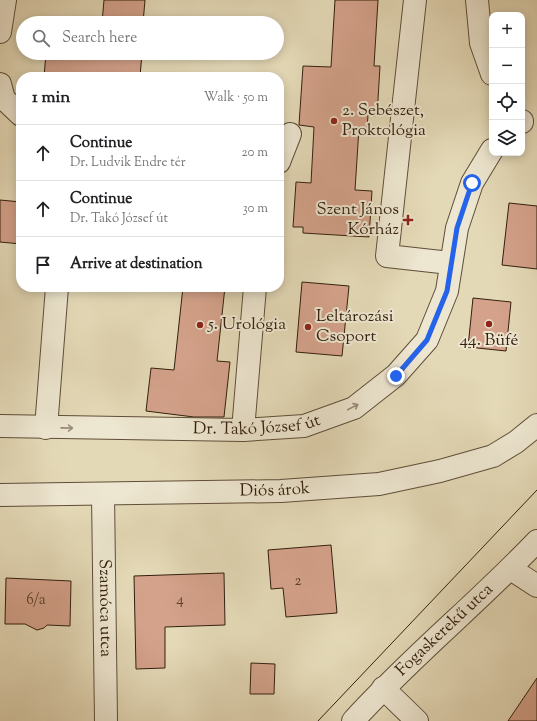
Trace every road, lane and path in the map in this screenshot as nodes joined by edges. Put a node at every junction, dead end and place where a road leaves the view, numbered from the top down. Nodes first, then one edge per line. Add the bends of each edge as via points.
1 (5, 0) edge
2 (415, 0) edge
3 (477, 0) edge
4 (0, 32) edge
5 (489, 66) edge
6 (0, 84) edge
7 (16, 110) edge
8 (290, 134) dead end
9 (284, 149) edge
10 (489, 155) edge
11 (450, 263) junction
12 (57, 292) edge
13 (255, 292) edge
14 (537, 425) edge
15 (0, 426) edge
16 (46, 428) junction
17 (243, 430) junction
18 (103, 494) junction
19 (0, 495) edge
20 (537, 541) edge
21 (511, 569) junction
22 (537, 586) edge
23 (383, 688) junction
24 (106, 721) edge
25 (353, 721) edge
26 (417, 721) edge

1 - 4 street
2 - 11 street via 386,256
3 - 5 street via 476,12 481,43
6 - 7 street via 4,99
8 - 9 street
10 - 11 street, Dr. Takó József út via 472,183 457,228
17 -> 11 street, Dr. Takó József út via 304,426 354,408 396,376 427,340 447,291
12 - 16 street
13 - 17 street
14 - 18 street, Diós árok via 493,456 379,484 281,491
15 - 16 street, Dr. Takó József út
16 -> 17 street, Dr. Takó József út
18 - 19 street, Diós árok
18 - 24 street, Szamóca utca
20 - 21 street, Fogaskerekű utca
21 - 22 street
21 - 23 street, Fogaskerekű utca
23 - 25 street, Fogaskerekű utca
23 - 26 street

